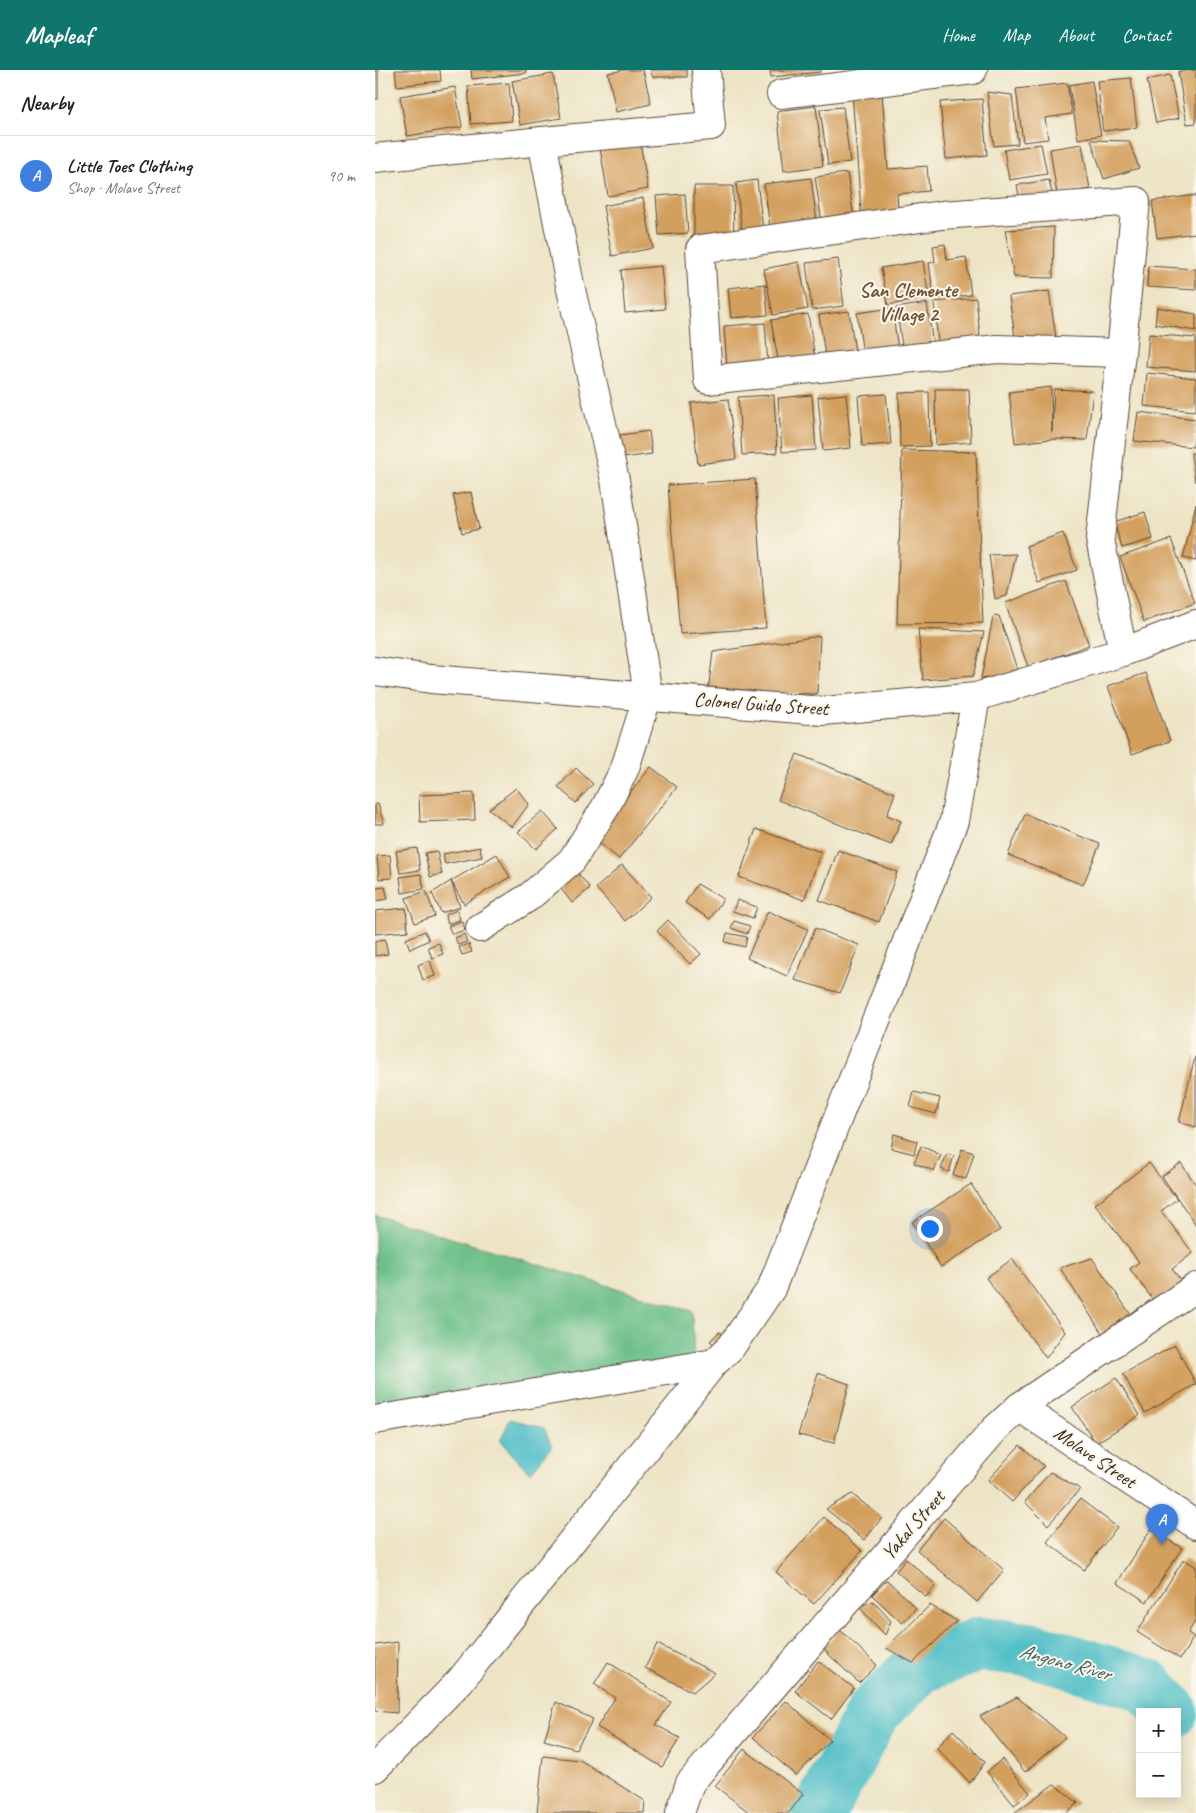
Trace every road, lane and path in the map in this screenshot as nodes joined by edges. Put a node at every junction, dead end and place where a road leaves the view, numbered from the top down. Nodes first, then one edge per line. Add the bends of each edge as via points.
1 (706, 70) edge
2 (973, 70) edge
3 (842, 78) edge
4 (781, 94) dead end
5 (542, 141) junction
6 (375, 158) edge
7 (1121, 353) junction
8 (1196, 624) edge
9 (1123, 652) junction
10 (375, 670) edge
11 (648, 695) junction
12 (976, 697) junction
13 (480, 928) dead end
14 (1196, 1287) edge
15 (714, 1363) junction
16 (1019, 1407) junction
17 (375, 1420) edge
18 (1196, 1525) edge
19 (375, 1768) edge
20 (680, 1813) edge

1 - 5 street via 711,126
2 - 3 street
3 - 4 street
5 - 6 street
5 - 11 street via 570,285 615,480
7 - 7 street via 997,349 708,380 700,250 942,215 1136,201
7 - 9 street via 1100,539
8 - 9 street, Colonel Guido Street
9 - 12 street, Colonel Guido Street
10 - 11 street, Colonel Guido Street via 431,678
11 - 12 street, Colonel Guido Street via 823,711
11 - 13 street via 625,768 605,808 572,860 529,897
12 - 15 street via 954,821 771,1289 731,1347
14 - 16 street, Yakal Street
15 - 17 street
15 - 19 street via 460,1681
16 - 18 street, Molave Street
16 - 20 street, Yakal Street via 995,1429 690,1782

